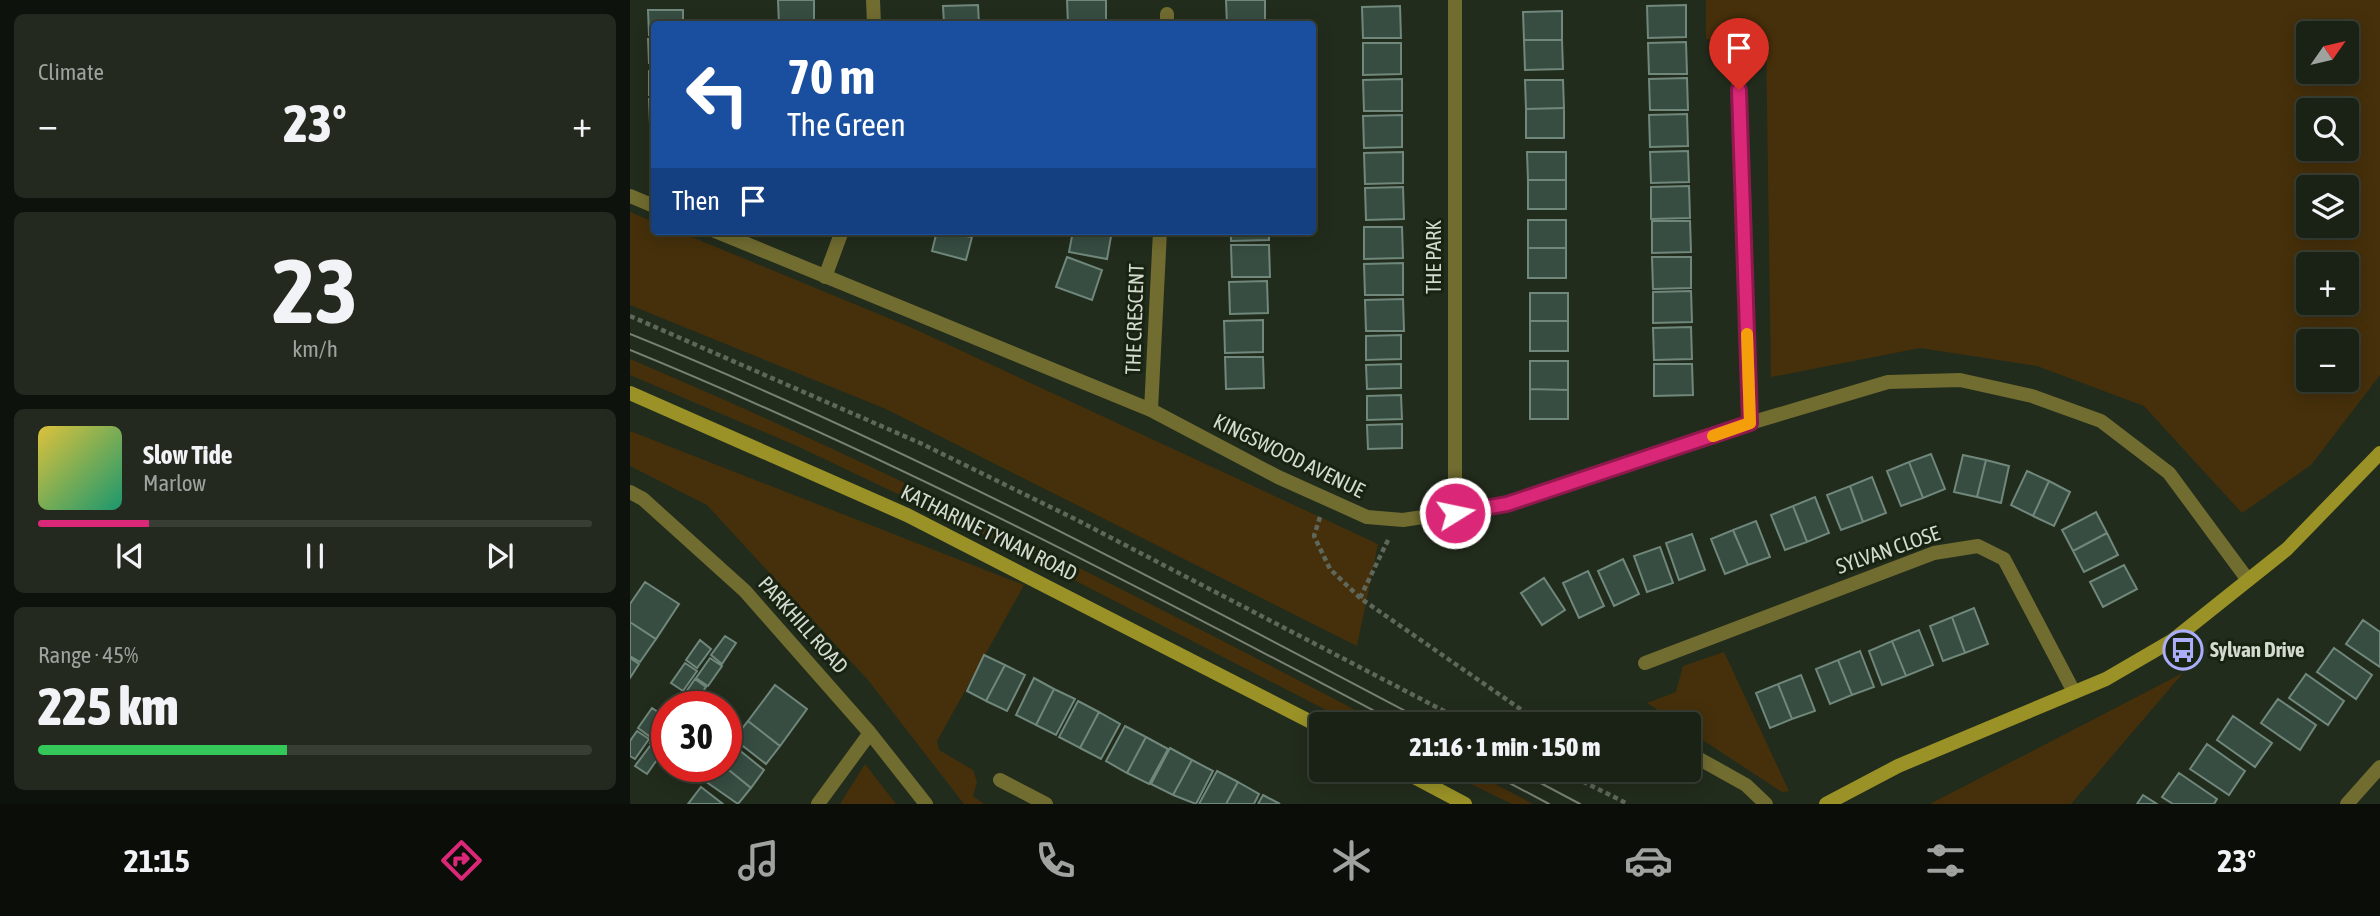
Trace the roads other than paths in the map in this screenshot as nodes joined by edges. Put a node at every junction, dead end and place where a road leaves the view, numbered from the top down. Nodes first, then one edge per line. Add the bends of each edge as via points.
1 (873, 0) edge
2 (1455, 0) edge
3 (874, 21) edge
4 (1737, 34) dead end
5 (630, 196) edge
6 (651, 205) edge
7 (725, 235) edge
8 (840, 235) edge
9 (1160, 235) edge
10 (825, 276) junction
11 (630, 393) edge
12 (1151, 410) junction
13 (1750, 423) junction
14 (2380, 453) edge
15 (630, 492) edge
16 (1455, 513) junction
17 (2248, 580) junction
18 (1646, 663) dead end
19 (2074, 692) junction
20 (1309, 721) edge
21 (870, 733) junction
22 (1701, 759) edge
23 (2380, 767) edge
24 (1000, 780) dead end
25 (1424, 782) edge
26 (818, 804) edge
27 (926, 804) edge
28 (1046, 804) edge
29 (1465, 804) edge
30 (1766, 804) edge
31 (1826, 804) edge
32 (2347, 804) edge

1 - 3 street
2 - 16 street, THE PARK
4 - 13 street
5 - 6 street
7 - 10 street, KINGSWOOD AVENUE
8 - 10 street
9 - 12 street, THE CRESCENT
10 - 12 street, KINGSWOOD AVENUE
11 - 20 main road, KATHARINE TYNAN ROAD via 908,515
12 - 16 street, KINGSWOOD AVENUE via 1278,477 1367,517 1403,520
13 - 16 street, KINGSWOOD AVENUE via 1507,504
13 - 17 street, KINGSWOOD AVENUE via 1888,383 1960,380 2032,396 2101,421 2169,473
14 - 17 main road via 2287,549
15 - 21 street, PARKHILL ROAD via 745,591
17 - 19 main road via 2173,640
18 - 19 street, SYLVAN CLOSE via 1934,553 1978,546 2004,559
19 - 31 main road via 1898,766
21 - 26 street
21 - 27 street, PARKHILL ROAD
22 - 30 street via 1746,785
23 - 32 street
24 - 28 street
25 - 29 main road

